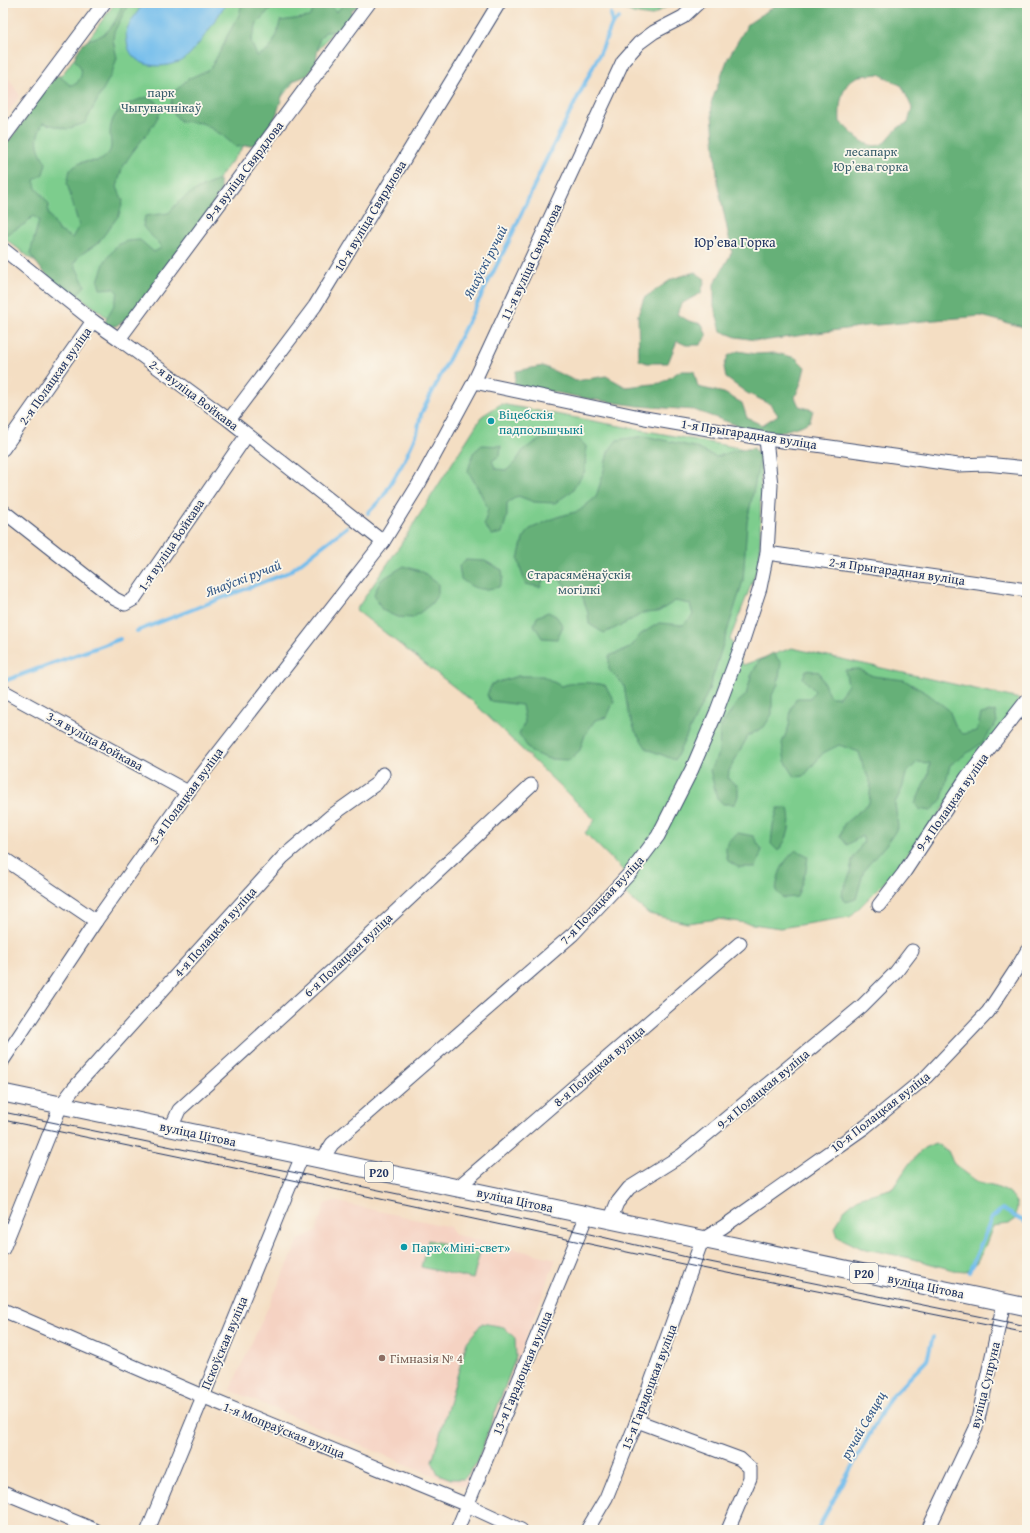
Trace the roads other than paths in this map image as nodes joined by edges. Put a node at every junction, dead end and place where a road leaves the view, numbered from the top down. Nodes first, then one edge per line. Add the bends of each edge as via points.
1 (104, 3) edge
2 (369, 3) edge
3 (499, 3) edge
4 (698, 3) edge
5 (3, 138) edge
6 (3, 249) edge
7 (93, 321) junction
8 (119, 339) junction
9 (474, 382) junction
10 (229, 420) junction
11 (247, 434) junction
12 (766, 439) junction
13 (3, 450) edge
14 (1027, 468) edge
15 (3, 511) edge
16 (383, 542) junction
17 (767, 553) junction
18 (1027, 590) edge
19 (3, 691) edge
20 (1027, 700) edge
21 (383, 774) dead end
22 (531, 785) dead end
23 (188, 792) junction
24 (3, 858) edge
25 (879, 905) dead end
26 (96, 921) junction
27 (740, 943) dead end
28 (912, 951) dead end
29 (1027, 951) edge
30 (3, 1060) edge
31 (3, 1093) edge
32 (60, 1105) junction
33 (171, 1128) junction
34 (302, 1156) junction
35 (322, 1160) junction
36 (457, 1188) junction
37 (587, 1215) junction
38 (610, 1220) junction
39 (702, 1240) junction
40 (3, 1249) edge
41 (1004, 1302) junction
42 (1027, 1307) edge
43 (3, 1310) edge
44 (202, 1396) junction
45 (636, 1421) junction
46 (3, 1492) edge
47 (467, 1505) junction
48 (95, 1530) edge
49 (148, 1530) edge
50 (457, 1530) edge
51 (521, 1530) edge
52 (587, 1530) edge
53 (728, 1530) edge
54 (928, 1530) edge

1 - 5 street
2 - 8 street, 9-я вуліца Свярдлова
3 - 10 street, 10-я вуліца Свярдлова via 315,306
4 - 9 street, 11-я вуліца Свярдлова via 683,16 654,32 623,61
6 - 7 street, 2-я вуліца Войкава
7 - 8 street, 2-я вуліца Войкава
7 - 13 street, 2-я Полацкая вуліца
8 - 10 street, 2-я вуліца Войкава
9 - 12 street, 1-я Прыгарадная вуліца via 645,418
9 - 16 street, 11-я вуліца Свярдлова via 420,482
10 - 11 street, 2-я вуліца Войкава
11 - 15 street, 1-я вуліца Войкава via 134,599 125,604 115,599
11 - 16 street, 2-я вуліца Войкава
12 - 14 street, 1-я Прыгарадная вуліца via 958,465 986,464
12 - 17 street, 7-я Полацкая вуліца via 771,485
16 - 23 street, 3-я Полацкая вуліца
17 - 18 street, 2-я Прыгарадная вуліца
17 - 35 street, 7-я Полацкая вуліца via 758,596 716,713 692,769 658,836 630,872 573,934 332,1144
19 - 23 street, 3-я вуліца Войкава
20 - 25 street, 9-я Полацкая вуліца via 967,777 903,874
21 - 32 street, 4-я Полацкая вуліца via 376,784 331,816 283,857
22 - 33 street, 6-я Полацкая вуліца via 179,1110
23 - 26 street, 3-я Полацкая вуліца
24 - 26 street
26 - 30 street, 3-я Полацкая вуліца
27 - 36 street, 8-я Полацкая вуліца
28 - 38 street, 9-я Полацкая вуліца via 896,972 862,1006 682,1155 629,1188 617,1203
29 - 39 street, 10-я Полацкая вуліца via 988,1012 926,1077 865,1127
31 - 32 main road, вуліца Цітова / Р20
32 - 33 main road, вуліца Цітова / Р20
32 - 40 street, 4-я Полацкая вуліца
33 - 34 main road, вуліца Цітова / Р20
34 - 35 main road, вуліца Цітова / Р20
34 - 44 street, Пскоўская вуліца
35 - 36 main road, вуліца Цітова / Р20
36 - 37 main road, вуліца Цітова / Р20
37 - 38 main road, вуліца Цітова / Р20
37 - 47 street, 13-я Гарадоцкая вуліца
38 - 39 main road, вуліца Цітова / Р20
39 - 41 main road, вуліца Цітова / Р20
39 - 45 street, 15-я Гарадоцкая вуліца
41 - 42 main road, вуліца Цітова / Р20
41 - 54 street, вуліца Супруна via 976,1428
43 - 44 street, 1-я Мопраўская вуліца
44 - 47 street, 1-я Мопраўская вуліца
44 - 49 street, Пскоўская вуліца
45 - 52 street, 15-я Гарадоцкая вуліца via 606,1498
45 - 53 street via 740,1459 750,1468 750,1478
46 - 48 street
47 - 50 street, 13-я Гарадоцкая вуліца
47 - 51 street, 1-я Мопраўская вуліца

